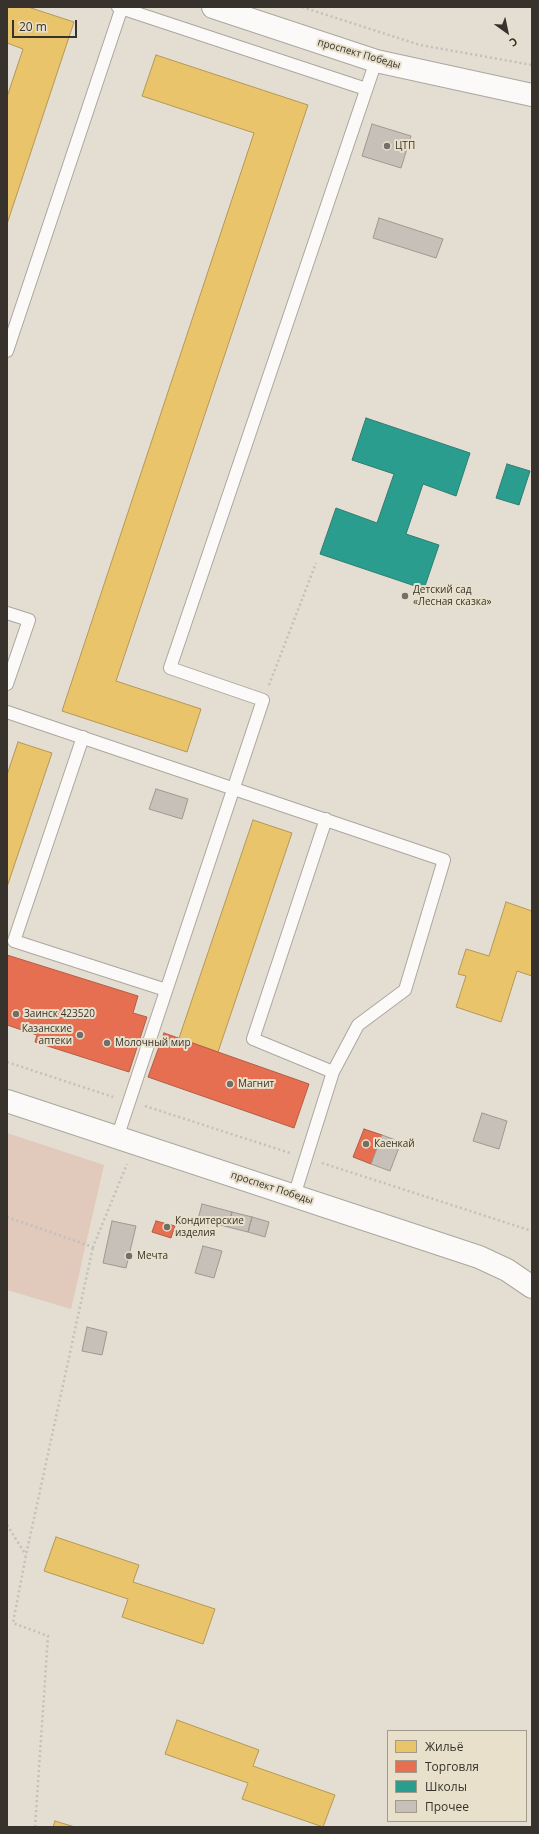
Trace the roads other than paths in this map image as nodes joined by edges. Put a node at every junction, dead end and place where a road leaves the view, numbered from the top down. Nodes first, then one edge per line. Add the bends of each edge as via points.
1 (121, 7) edge
2 (213, 7) edge
3 (376, 61) junction
4 (366, 89) junction
5 (532, 95) edge
6 (7, 351) edge
7 (7, 613) edge
8 (7, 684) edge
9 (7, 712) edge
10 (83, 737) junction
11 (234, 788) junction
12 (326, 819) junction
13 (166, 990) junction
14 (333, 1072) junction
15 (7, 1101) edge
16 (126, 1141) junction
17 (294, 1196) junction
18 (532, 1287) edge

1 - 4 lane
1 - 6 lane
2 - 3 main road, проспект Победы
3 - 4 lane
3 - 5 main road, проспект Победы
4 - 11 lane via 170,668 262,700
7 - 8 lane via 29,620
9 - 10 lane
10 - 11 lane
10 - 13 lane via 14,941
11 - 12 lane
11 - 13 lane
12 - 14 lane via 253,1039
12 - 14 lane via 444,860 405,990 358,1025
13 - 16 lane via 129,1102
14 - 17 lane
15 - 16 main road, проспект Победы
16 - 17 main road, проспект Победы
17 - 18 main road, проспект Победы via 478,1257 508,1270

